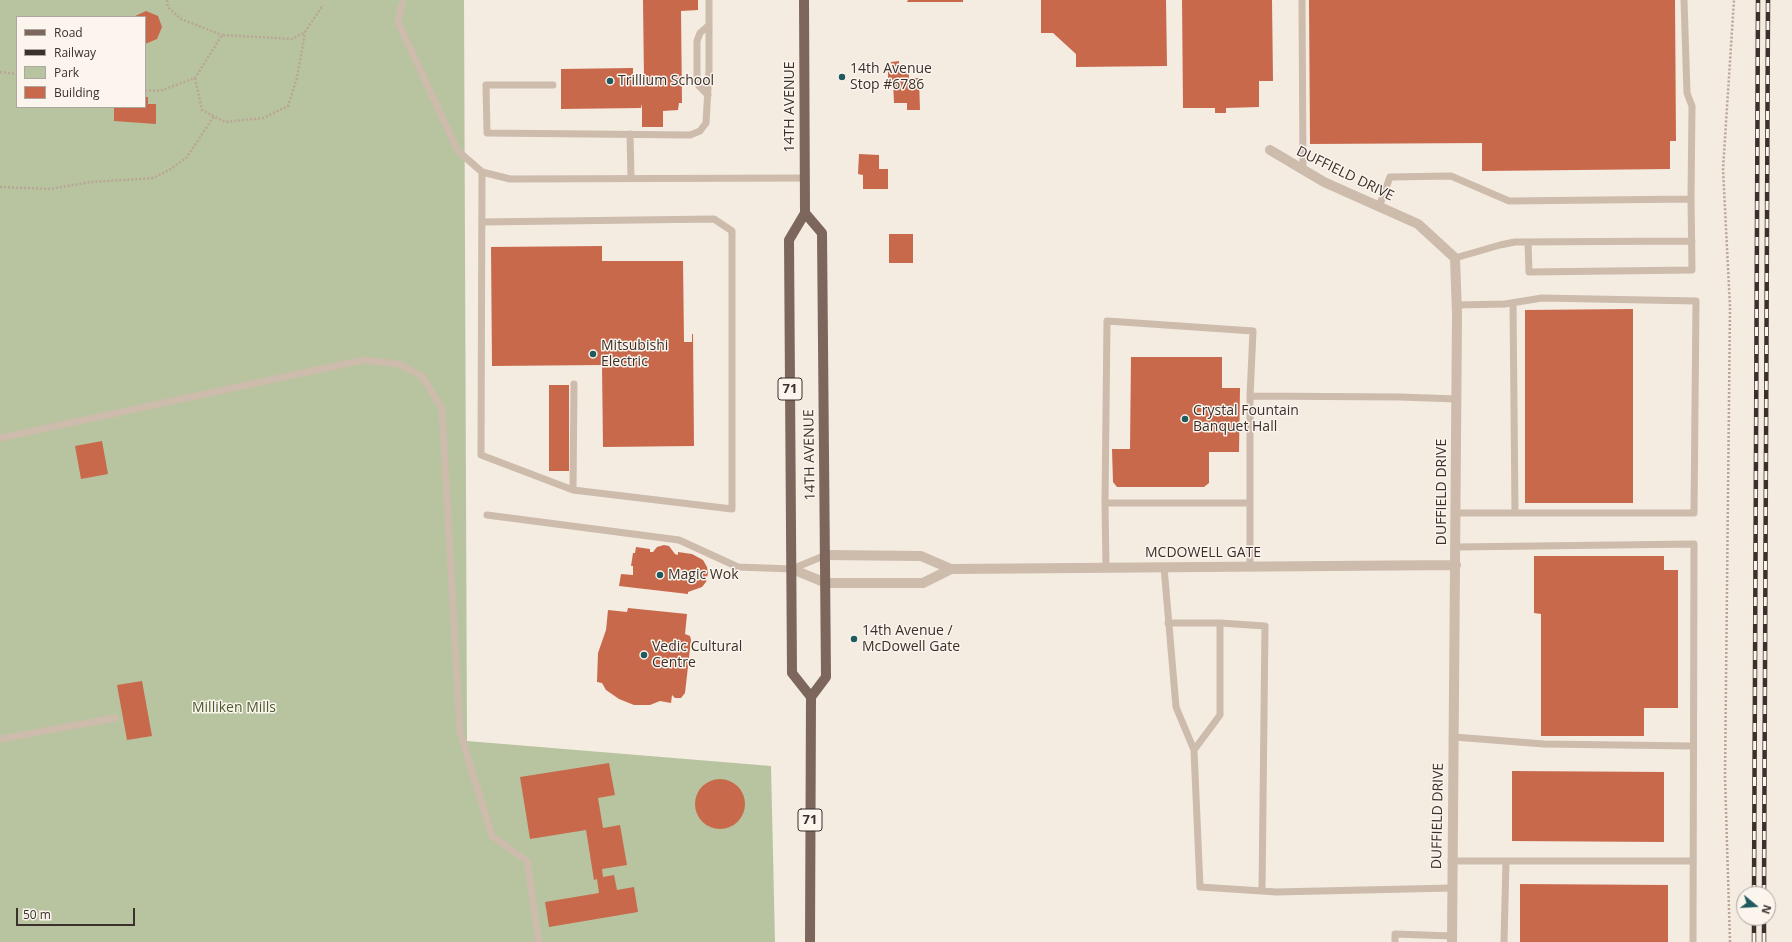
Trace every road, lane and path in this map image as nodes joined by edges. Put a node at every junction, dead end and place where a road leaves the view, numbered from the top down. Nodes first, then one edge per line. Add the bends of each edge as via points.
1 (166, 0) edge
2 (709, 0) edge
3 (804, 0) edge
4 (1302, 0) edge
5 (1684, 0) edge
6 (1734, 0) edge
7 (323, 4) dead end
8 (402, 4) dead end
9 (709, 25) junction
10 (305, 32) junction
11 (222, 35) junction
12 (0, 72) edge
13 (16, 74) edge
14 (195, 78) junction
15 (553, 85) dead end
16 (146, 90) edge
17 (708, 95) junction
18 (214, 116) junction
19 (630, 134) junction
20 (1270, 150) dead end
21 (1303, 170) junction
22 (482, 172) junction
23 (631, 178) junction
24 (805, 178) junction
25 (0, 187) edge
26 (1691, 199) junction
27 (1379, 207) junction
28 (805, 214) junction
29 (482, 222) junction
30 (1692, 241) junction
31 (1528, 242) junction
32 (1454, 258) junction
33 (1513, 303) junction
34 (1456, 304) junction
35 (574, 384) dead end
36 (1250, 396) junction
37 (1457, 399) junction
38 (0, 438) edge
39 (573, 490) junction
40 (1105, 503) junction
41 (1250, 503) junction
42 (1456, 513) junction
43 (1515, 513) junction
44 (487, 516) dead end
45 (1456, 547) junction
46 (826, 555) junction
47 (1456, 565) junction
48 (1250, 567) junction
49 (1106, 568) junction
50 (1164, 568) junction
51 (792, 569) junction
52 (951, 569) junction
53 (826, 583) junction
54 (1168, 623) junction
55 (1220, 623) junction
56 (811, 697) junction
57 (115, 718) dead end
58 (1454, 737) junction
59 (0, 739) edge
60 (1692, 746) junction
61 (1194, 750) junction
62 (1451, 861) junction
63 (1506, 861) junction
64 (1693, 861) junction
65 (1452, 888) junction
66 (1262, 891) junction
67 (1452, 939) edge
68 (539, 942) edge
69 (810, 942) edge
70 (1395, 942) edge
71 (1504, 942) edge
72 (1693, 942) edge
73 (1730, 942) edge

1 - 11 path via 168,7 181,19
2 - 9 lane
3 - 24 main road, 14TH AVENUE
4 - 21 lane
5 - 26 lane via 1687,93 1692,106
6 - 73 path via 1723,169 1730,308 1725,777
7 - 10 path
8 - 22 lane via 398,22 458,151
9 - 17 lane
9 - 17 lane via 700,33 697,41 696,78 699,86
10 - 11 path via 292,39
10 - 18 path via 298,78 288,106 263,118 225,122
11 - 14 path
12 - 13 path
14 - 16 path via 160,91
14 - 18 path via 202,110
15 - 19 lane via 486,85 487,134
17 - 19 lane via 706,123 700,131 690,135
18 - 25 path via 187,157 153,178 91,182 50,189
19 - 23 lane
20 - 21 street, DUFFIELD DRIVE
21 - 27 street, DUFFIELD DRIVE
22 - 23 lane via 510,179
22 - 29 lane
23 - 24 lane
24 - 28 main road, 14TH AVENUE
26 - 27 lane via 1509,201 1451,176 1428,176 1390,178
26 - 30 lane
27 - 32 street, DUFFIELD DRIVE via 1418,224
28 - 46 main road, 14TH AVENUE via 822,233
28 - 51 main road, 14TH AVENUE / 71 via 789,240
29 - 39 lane via 481,455
29 - 39 lane via 714,219 732,231 732,509
30 - 31 lane
30 - 31 lane via 1692,270 1529,272
31 - 32 lane via 1500,245
32 - 34 street, DUFFIELD DRIVE
33 - 34 lane
33 - 43 lane
33 - 43 lane via 1542,298 1696,301 1694,513
34 - 37 street, DUFFIELD DRIVE
35 - 39 lane
36 - 37 lane via 1400,396
36 - 40 lane via 1253,331 1107,321
36 - 41 lane
37 - 42 street, DUFFIELD DRIVE
38 - 68 lane via 364,360 399,364 422,376 442,409 460,732 492,836 528,861
40 - 41 lane
40 - 49 lane
41 - 48 lane
42 - 43 lane
42 - 45 street, DUFFIELD DRIVE
44 - 51 lane via 679,540 738,567
45 - 47 street, DUFFIELD DRIVE
45 - 60 lane via 1694,544
46 - 51 lane
46 - 52 street, MCDOWELL GATE via 921,556
46 - 53 main road, 14TH AVENUE
47 - 48 street, MCDOWELL GATE
47 - 58 street, DUFFIELD DRIVE
48 - 50 street, MCDOWELL GATE
49 - 50 street, MCDOWELL GATE
49 - 52 street, MCDOWELL GATE
50 - 54 lane
51 - 53 street, MCDOWELL GATE
51 - 56 main road, 14TH AVENUE / 71 via 792,673
52 - 53 street, MCDOWELL GATE via 923,583
53 - 56 main road, 14TH AVENUE via 826,677
54 - 55 lane
54 - 61 lane via 1176,707
55 - 61 lane via 1220,715
55 - 66 lane via 1265,626
56 - 69 main road, 71
57 - 59 lane
58 - 60 lane via 1544,744
58 - 62 street, DUFFIELD DRIVE
60 - 64 lane
61 - 66 lane via 1200,887
62 - 63 lane
62 - 65 street, DUFFIELD DRIVE
63 - 64 lane
63 - 71 lane
64 - 72 lane
65 - 66 lane
65 - 67 street, DUFFIELD DRIVE
67 - 70 lane via 1395,934

